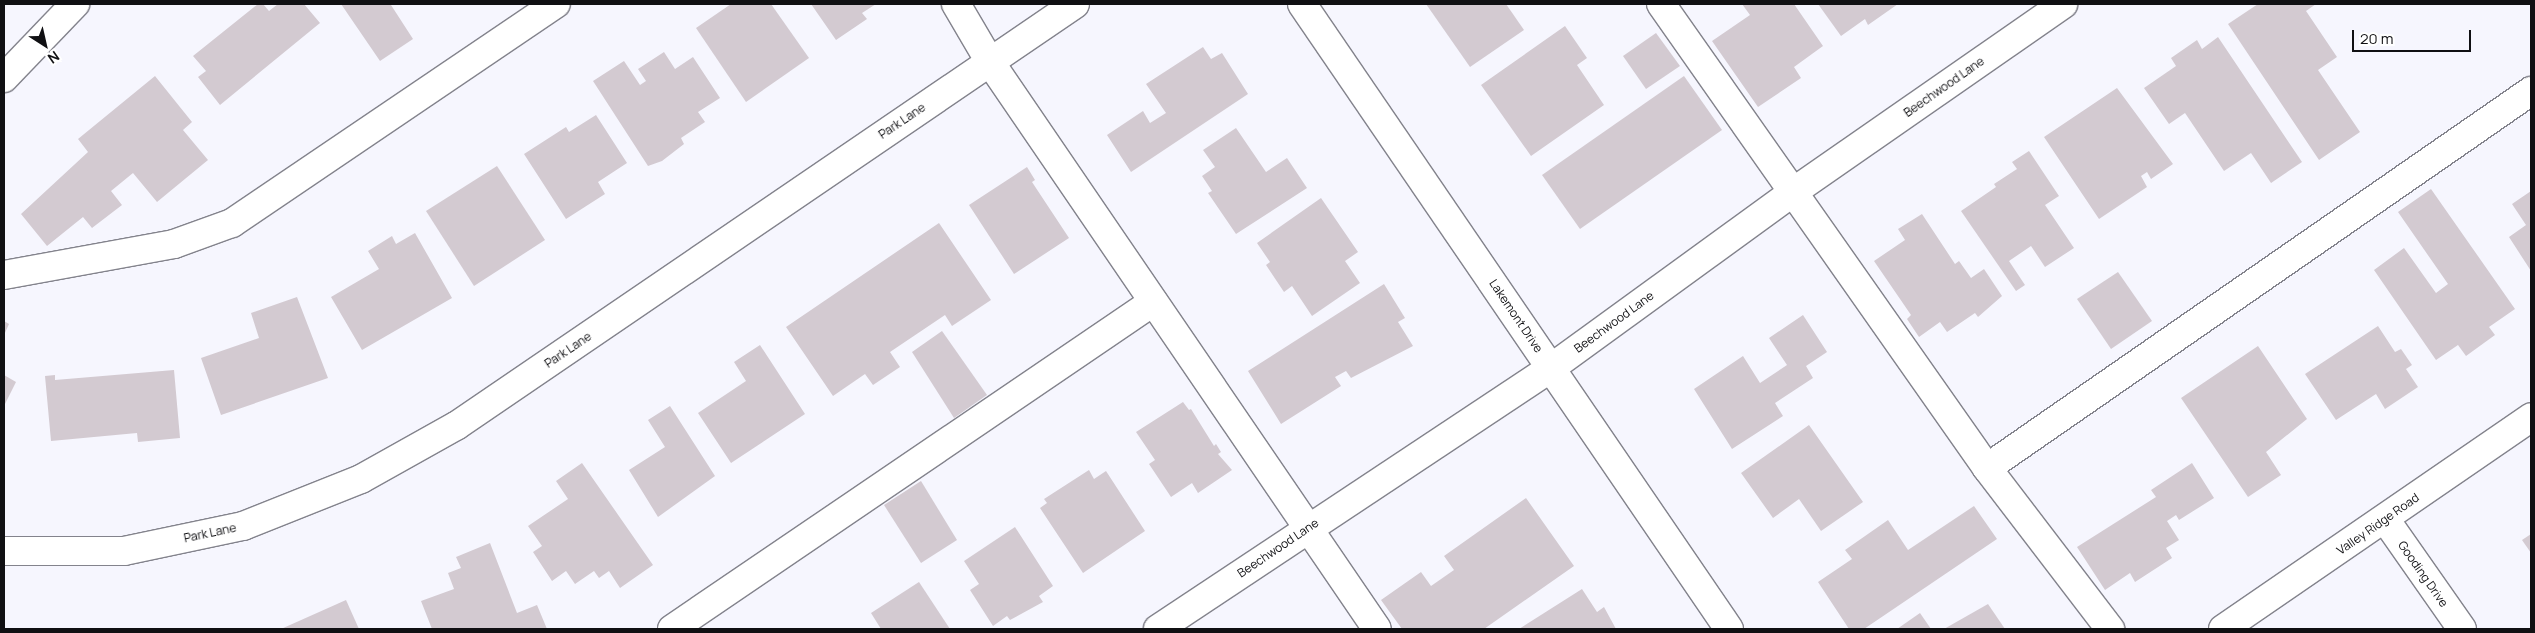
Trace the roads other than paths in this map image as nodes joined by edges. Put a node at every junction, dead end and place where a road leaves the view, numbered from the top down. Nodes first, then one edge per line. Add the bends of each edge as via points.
1 (75, 4) edge
2 (556, 4) edge
3 (956, 4) edge
4 (1075, 4) edge
5 (1302, 4) edge
6 (1661, 4) edge
7 (2063, 4) edge
8 (990, 62) junction
9 (4, 78) edge
10 (2531, 91) edge
11 (1793, 192) junction
12 (4, 276) edge
13 (1153, 302) junction
14 (1551, 368) junction
15 (2531, 417) edge
16 (1987, 468) junction
17 (2385, 519) junction
18 (1307, 528) junction
19 (4, 551) edge
20 (672, 629) edge
21 (1158, 629) edge
22 (1377, 629) edge
23 (1729, 629) edge
24 (2110, 629) edge
25 (2223, 629) edge
26 (2462, 629) edge

1 - 9 street
2 - 12 street via 232,223 174,244
3 - 8 street
4 - 8 street, Park Lane
5 - 14 street, Lakemont Drive
6 - 11 street
7 - 11 street, Beechwood Lane
8 - 13 street
8 - 19 street, Park Lane via 456,426 361,479 243,526 124,551
10 - 16 street
11 - 14 street, Beechwood Lane
11 - 16 street
13 - 18 street
13 - 20 street
14 - 18 street, Beechwood Lane
14 - 23 street, Lakemont Drive
15 - 17 street, Valley Ridge Road
16 - 24 street
17 - 25 street, Valley Ridge Road
17 - 26 street, Gooding Drive
18 - 21 street, Beechwood Lane
18 - 22 street

